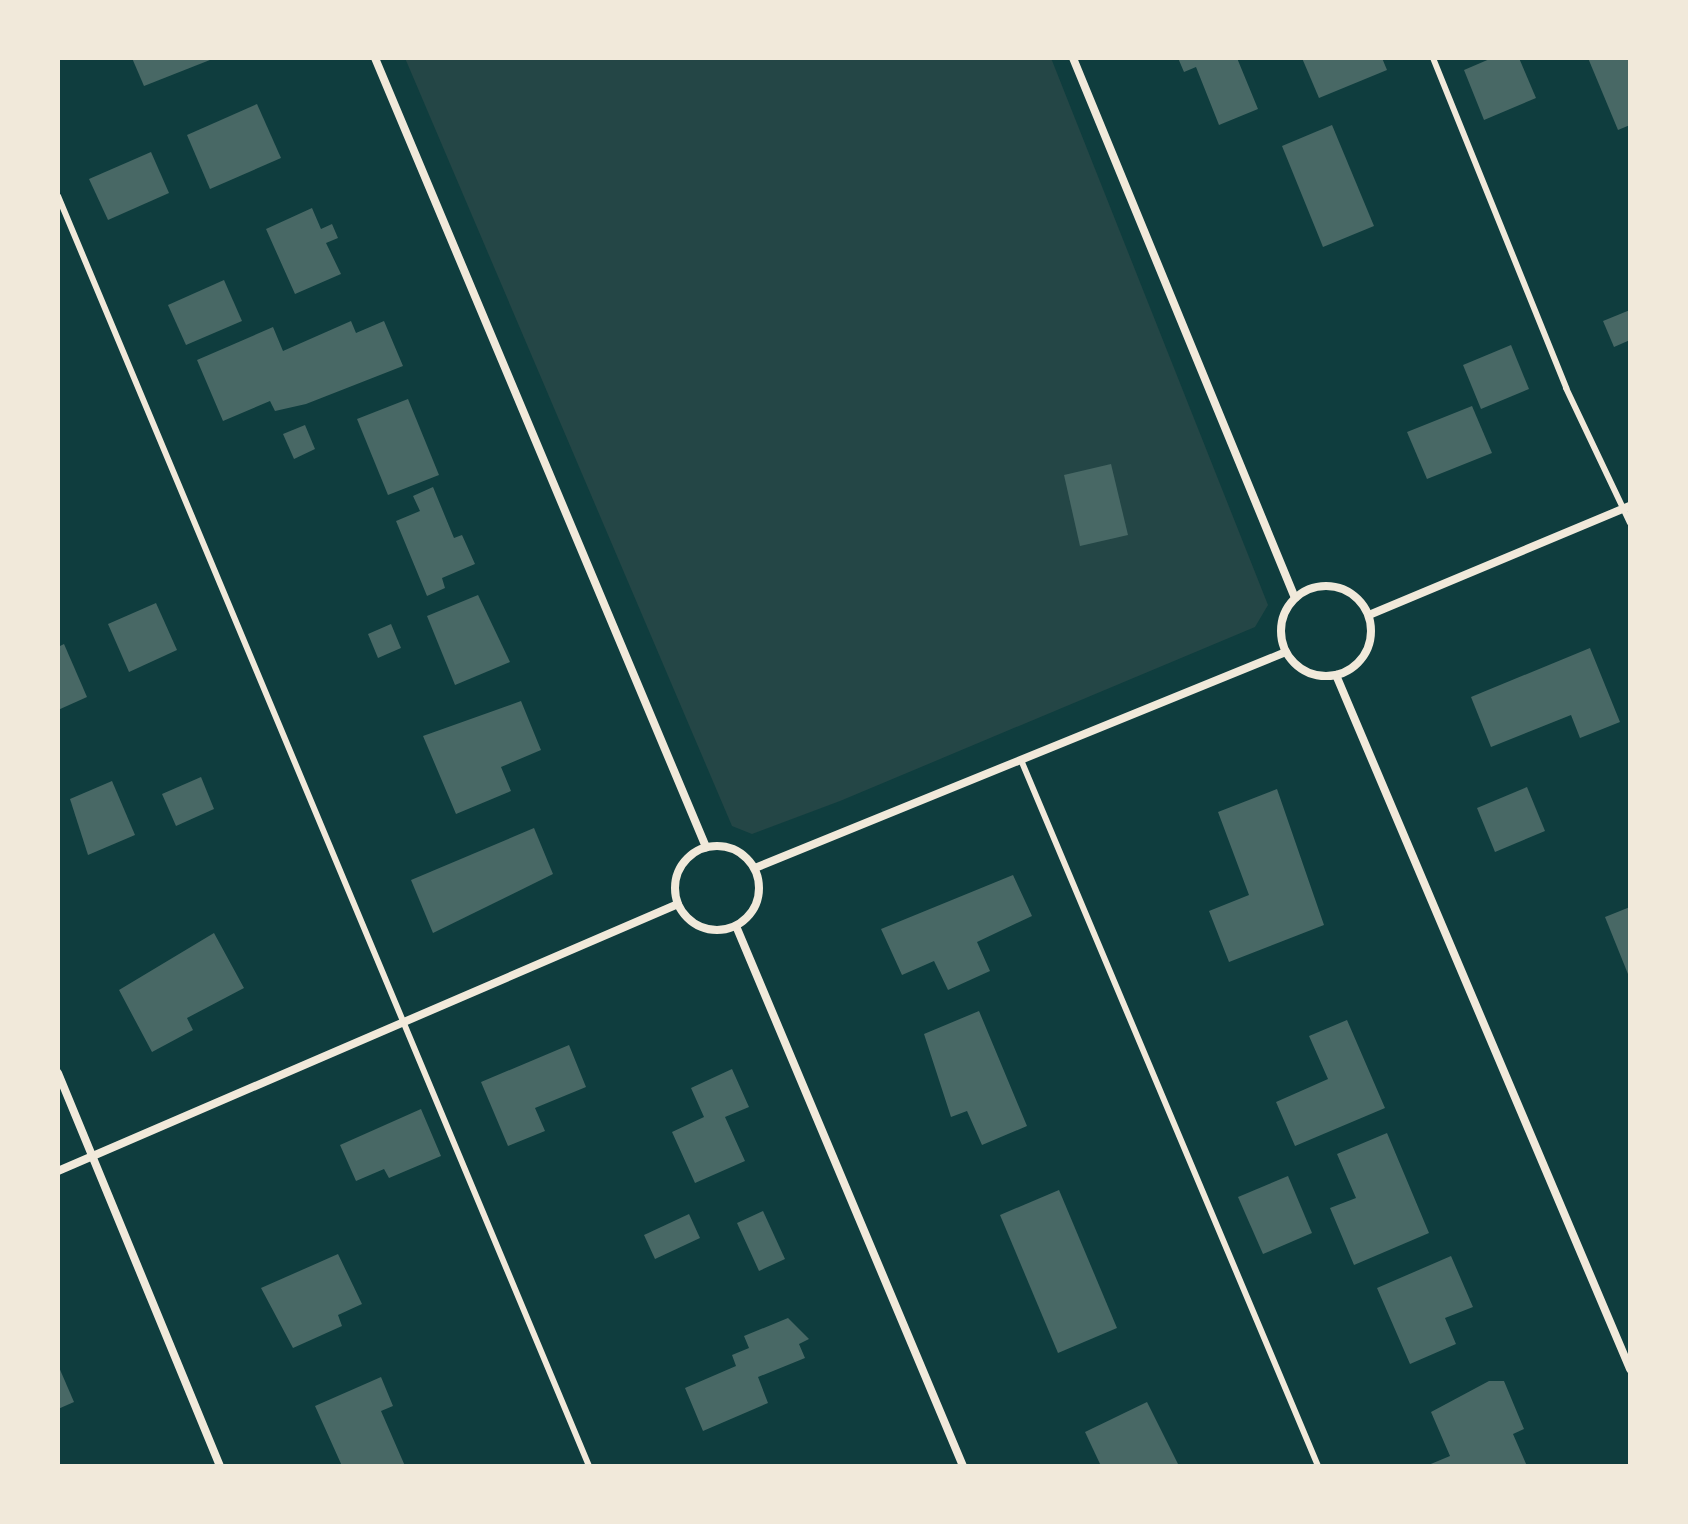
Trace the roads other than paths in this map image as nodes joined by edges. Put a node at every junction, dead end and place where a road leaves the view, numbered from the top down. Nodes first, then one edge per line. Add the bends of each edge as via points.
1 (375, 58) edge
2 (1073, 58) edge
3 (1433, 58) edge
4 (58, 196) edge
5 (1627, 508) edge
6 (1630, 523) edge
7 (1295, 598) junction
8 (1369, 615) junction
9 (1286, 652) junction
10 (1336, 675) junction
11 (1021, 760) junction
12 (706, 847) junction
13 (755, 868) junction
14 (678, 904) junction
15 (736, 926) junction
16 (403, 1023) junction
17 (58, 1073) edge
18 (93, 1157) junction
19 (58, 1171) edge
20 (1630, 1369) edge
21 (220, 1466) edge
22 (589, 1466) edge
23 (963, 1466) edge
24 (1318, 1466) edge

1 - 12 street
2 - 7 street
3 - 5 lane
4 - 16 lane
5 - 6 lane
5 - 8 street
7 - 8 street via 1334,586 1350,591
7 - 9 street via 1281,624
8 - 10 street via 1362,659
9 - 10 street via 1307,672
9 - 11 street
10 - 20 street
11 - 13 street
11 - 24 lane
12 - 13 street via 734,849
12 - 14 street via 683,863
13 - 15 street via 759,894
14 - 15 street via 697,925
14 - 16 street
15 - 23 street
16 - 18 street
16 - 22 lane
17 - 18 street
18 - 19 street
18 - 21 street

